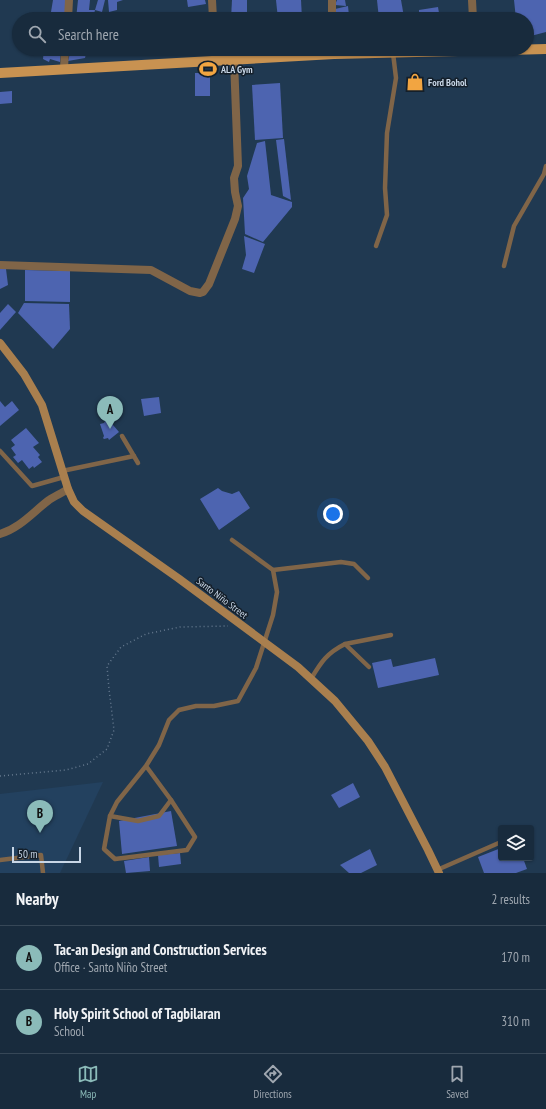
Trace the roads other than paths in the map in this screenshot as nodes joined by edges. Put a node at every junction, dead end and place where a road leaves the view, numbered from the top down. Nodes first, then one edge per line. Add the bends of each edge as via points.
1 (69, 0) edge
2 (212, 0) edge
3 (332, 0) edge
4 (472, 0) edge
5 (68, 12) edge
6 (213, 12) edge
7 (332, 12) edge
8 (473, 12) edge
9 (534, 49) edge
10 (546, 49) edge
11 (65, 56) edge
12 (216, 56) edge
13 (284, 56) edge
14 (393, 56) edge
15 (234, 60) junction
16 (216, 61) junction
17 (64, 69) junction
18 (0, 73) edge
19 (546, 166) edge
20 (376, 246) dead end
21 (0, 265) edge
22 (504, 266) dead end
23 (0, 343) edge
24 (122, 436) dead end
25 (0, 451) edge
26 (134, 456) junction
27 (138, 463) dead end
28 (63, 474) junction
29 (68, 489) junction
30 (0, 534) edge
31 (232, 540) dead end
32 (273, 570) junction
33 (368, 578) dead end
34 (391, 635) dead end
35 (264, 642) junction
36 (345, 644) junction
37 (369, 667) dead end
38 (311, 679) junction
39 (146, 766) junction
40 (171, 800) junction
41 (110, 816) junction
42 (498, 843) edge
43 (0, 860) edge
44 (438, 871) edge
45 (43, 873) edge

1 - 5 street
2 - 6 street
3 - 7 street
4 - 8 street
9 - 10 main road
11 - 17 street
12 - 16 street
13 - 15 main road
14 - 20 lane via 396,78 387,133 387,216
15 - 16 main road
15 - 21 street via 238,166 234,178 238,206 230,234 203,292 190,291 151,270
16 - 17 main road
17 - 18 main road
19 - 22 lane via 514,226
23 - 28 main road, Santo Niño Street via 24,374 42,405
24 - 26 lane
25 - 28 lane via 32,486
26 - 27 lane
26 - 28 lane
28 - 29 main road, Santo Niño Street
29 - 30 street via 50,499 10,531
29 - 35 main road, Santo Niño Street via 74,502 84,511
31 - 32 lane
32 - 33 lane via 341,562 354,564
32 - 35 lane via 277,592
34 - 36 lane
35 - 38 main road, Santo Niño Street
35 - 39 lane via 256,668 238,701 179,710 169,720 159,745
36 - 37 lane
36 - 38 lane via 334,650 320,664
38 - 44 main road, Santo Niño Street via 335,701 368,741 385,767
39 - 40 lane
39 - 41 lane via 117,802
40 - 41 lane via 159,816 138,821
40 - 41 lane via 195,837 187,850 115,859 104,849
42 - 44 lane
43 - 45 lane via 41,855

